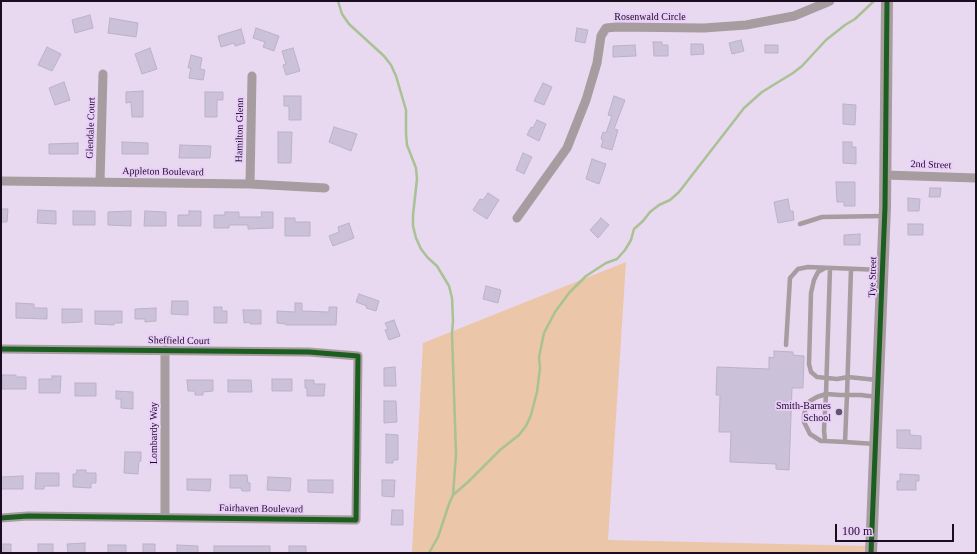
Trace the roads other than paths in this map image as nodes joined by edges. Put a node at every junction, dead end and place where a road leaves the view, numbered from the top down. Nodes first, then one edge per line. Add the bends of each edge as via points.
1 (830, 1) edge
2 (887, 1) edge
3 (103, 74) dead end
4 (252, 76) dead end
5 (884, 175) junction
6 (976, 178) edge
7 (1, 181) edge
8 (100, 182) junction
9 (250, 184) junction
10 (324, 188) dead end
11 (884, 216) junction
12 (517, 218) dead end
13 (800, 224) dead end
14 (828, 268) junction
15 (851, 269) junction
16 (882, 270) junction
17 (786, 345) dead end
18 (1, 349) edge
19 (165, 350) junction
20 (358, 356) joint
21 (848, 377) junction
22 (827, 378) junction
23 (878, 380) junction
24 (826, 394) junction
25 (847, 395) junction
26 (877, 397) junction
27 (825, 440) junction
28 (845, 442) junction
29 (875, 444) junction
30 (165, 517) junction
31 (1, 518) edge
32 (871, 553) edge

1 - 12 street, Rosenwald Circle via 794,16 746,25 704,28 606,28 601,36 597,63 586,100 567,148
2 - 5 street, Tye Street
3 - 8 street, Glendale Court
4 - 9 street, Hamilton Glenn
5 - 6 street, 2nd Street
5 - 11 street, Tye Street
7 - 8 street, Appleton Boulevard
8 - 9 street, Appleton Boulevard
9 - 10 street, Appleton Boulevard
11 - 13 lane via 822,217
11 - 16 street, Tye Street
14 - 15 lane
14 - 17 lane via 798,268 790,278
14 - 22 lane
14 - 22 lane via 818,272 811,293 809,364 811,372 817,377
15 - 16 lane
15 - 21 lane
16 - 23 street, Tye Street
18 - 19 street, Sheffield Court
19 - 20 street, Sheffield Court via 308,352
19 - 30 street, Lombardy Way
20 - 30 street, Fairhaven Boulevard via 356,520
21 - 22 lane
21 - 23 lane
21 - 25 lane
22 - 24 lane
23 - 26 street, Tye Street
24 - 25 lane
24 - 27 lane
24 - 27 lane via 810,401 804,415 804,422 810,434
25 - 26 lane
25 - 28 lane
26 - 29 street, Tye Street
27 - 28 lane
28 - 29 lane
29 - 32 street, Tye Street
30 - 31 street, Fairhaven Boulevard

